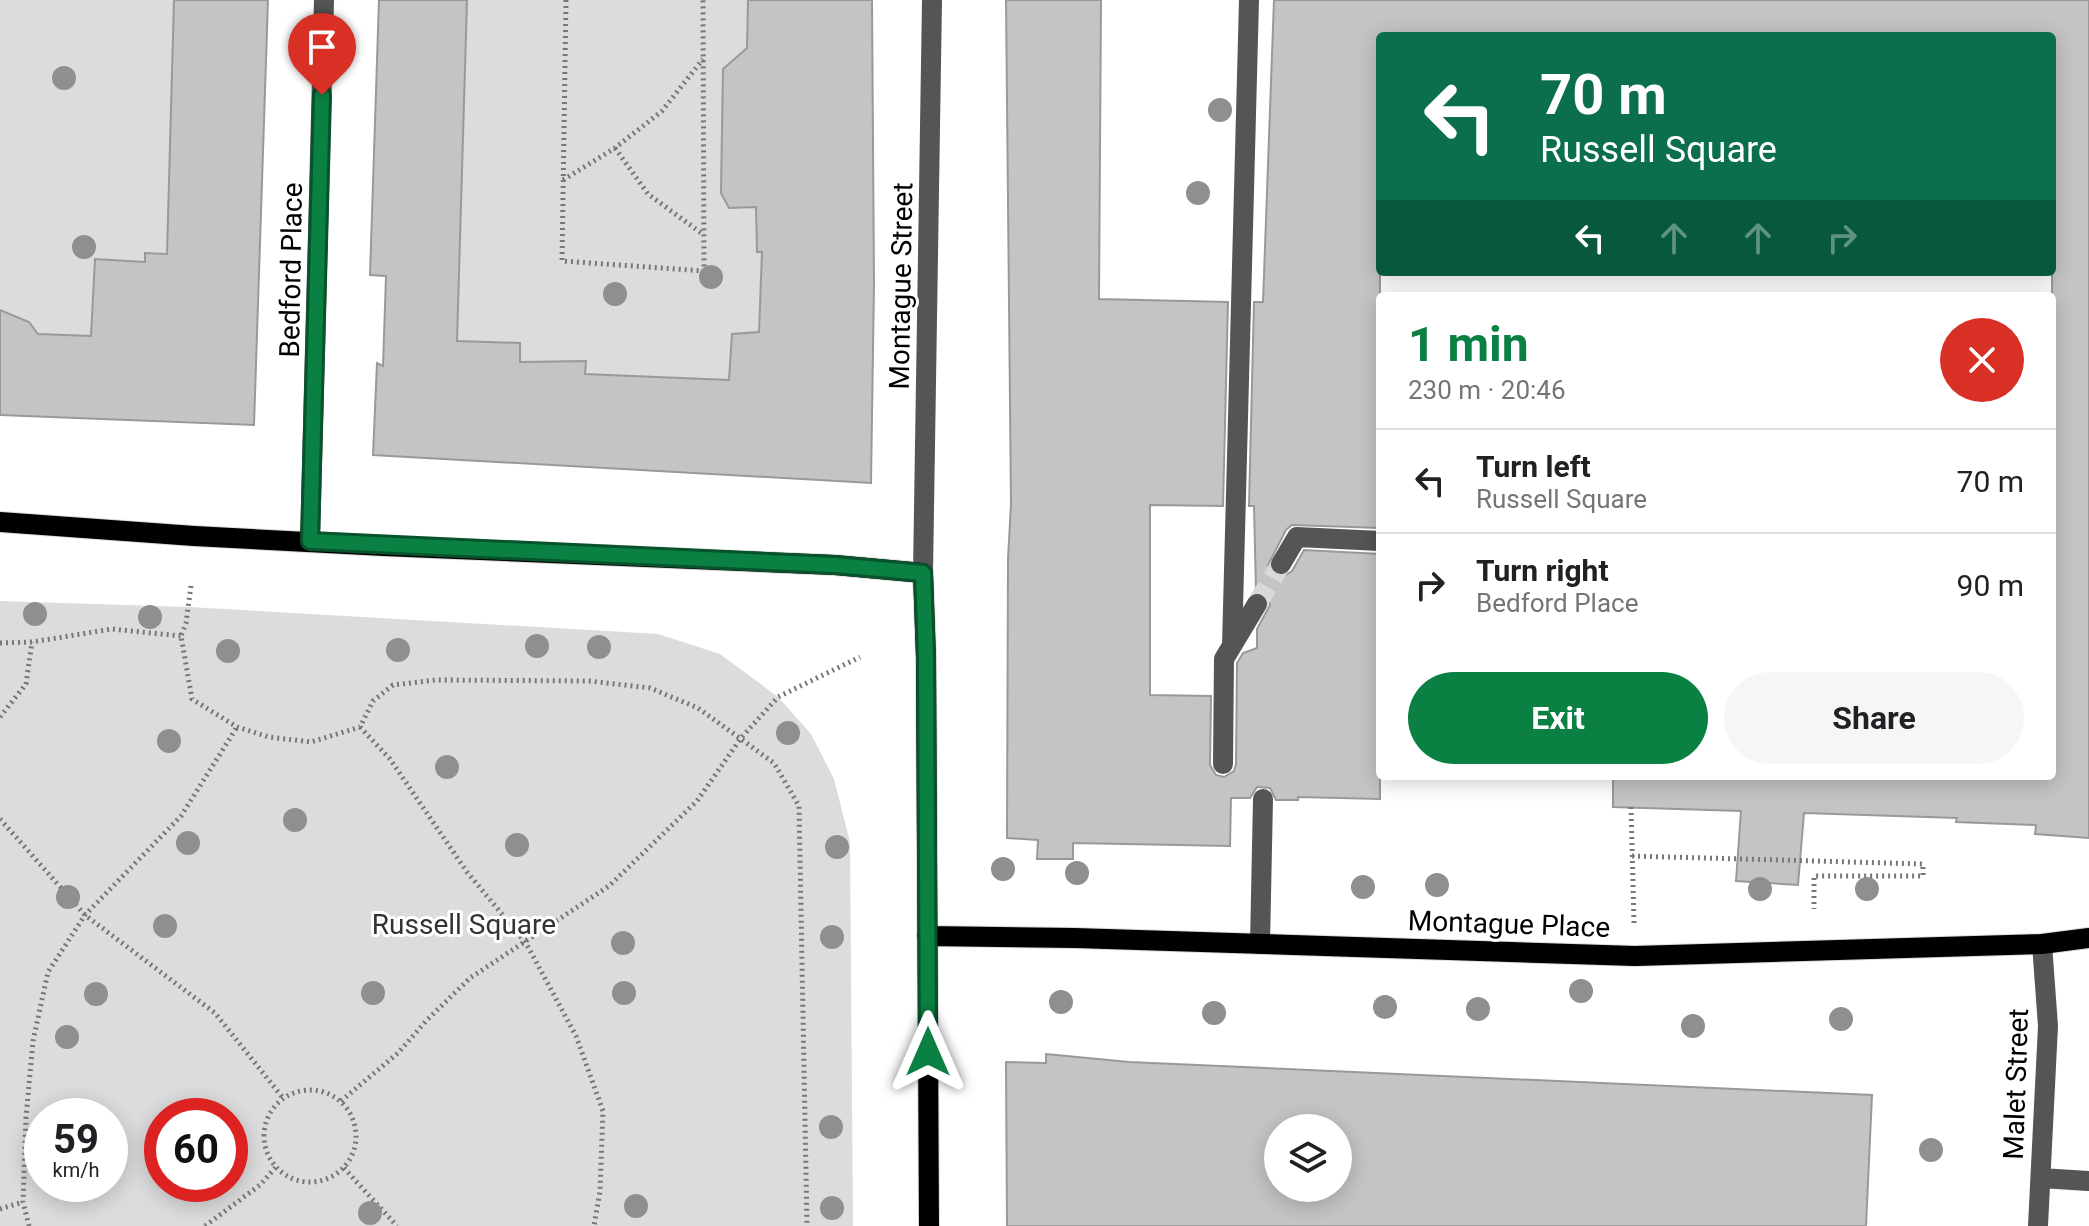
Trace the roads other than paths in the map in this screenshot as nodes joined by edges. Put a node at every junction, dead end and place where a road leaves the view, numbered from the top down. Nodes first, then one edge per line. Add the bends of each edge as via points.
1 (324, 0) edge
2 (932, 0) edge
3 (1249, 0) edge
4 (0, 522) edge
5 (310, 541) junction
6 (1376, 541) edge
7 (1281, 564) tunnel mouth
8 (923, 573) junction
9 (1257, 604) tunnel mouth
10 (1232, 646) junction
11 (1223, 764) dead end
12 (1263, 799) dead end
13 (927, 936) junction
14 (2089, 938) edge
15 (1260, 944) junction
16 (2042, 944) junction
17 (2041, 1178) junction
18 (2088, 1181) edge
19 (929, 1226) edge
20 (2038, 1226) edge

1 - 5 street, Bedford Place
2 - 8 street, Montague Street
3 - 10 street
4 - 5 main road
5 - 8 main road
6 - 7 street via 1297,537
8 - 13 main road
9 - 10 street
10 - 11 street via 1224,659
12 - 15 street
13 - 15 main road, Montague Place
13 - 19 main road
14 - 16 main road, Montague Place
15 - 16 main road, Montague Place via 1635,956
16 - 17 street, Malet Street via 2048,1026
17 - 18 street
17 - 20 street, Malet Street

